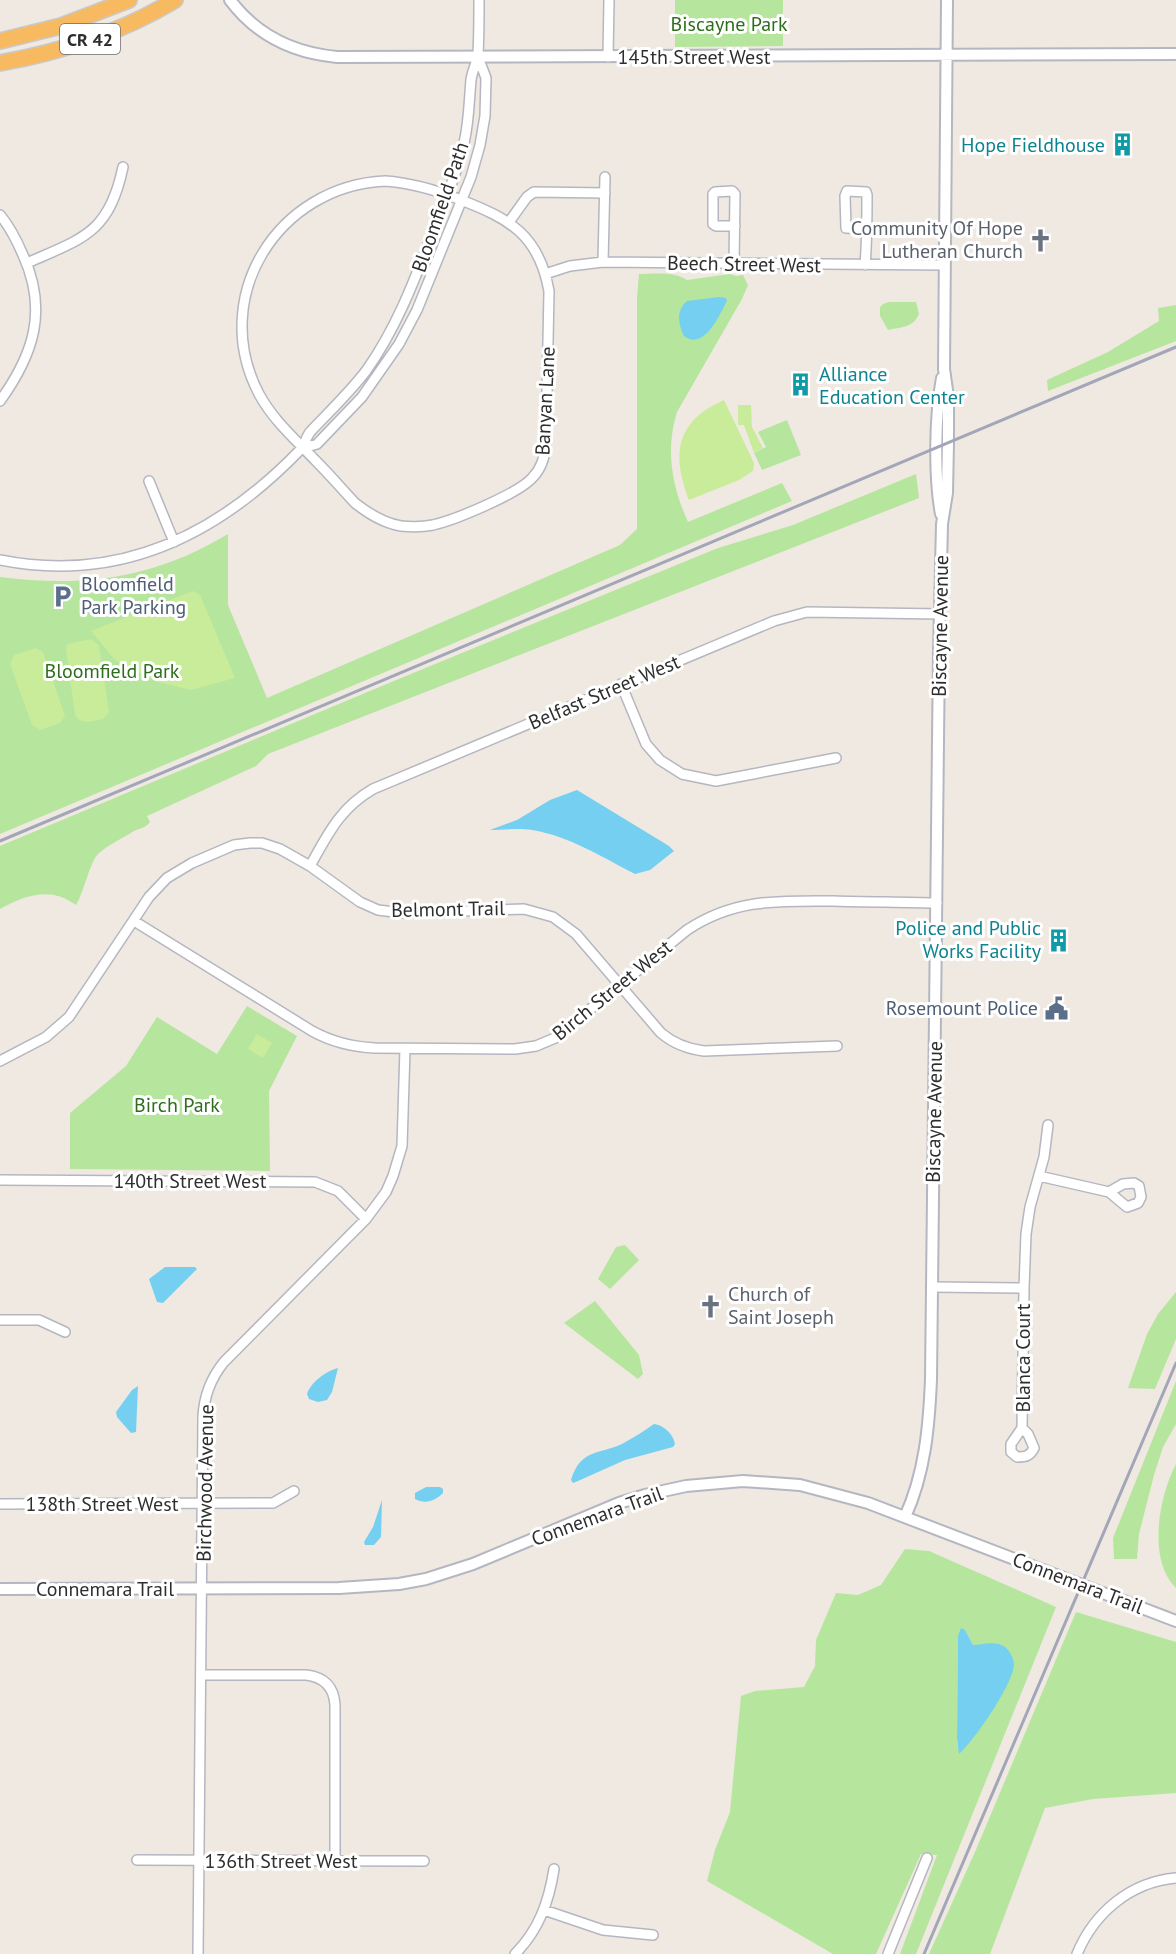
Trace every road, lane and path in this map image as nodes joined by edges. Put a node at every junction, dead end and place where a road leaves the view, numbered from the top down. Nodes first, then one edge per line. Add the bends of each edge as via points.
1 (129, 0) edge
2 (175, 0) edge
3 (230, 0) edge
4 (479, 0) edge
5 (609, 0) edge
6 (947, 0) edge
7 (0, 41) edge
8 (1176, 54) edge
9 (946, 55) junction
10 (478, 57) junction
11 (608, 57) junction
12 (0, 63) edge
13 (123, 167) dead end
14 (605, 177) dead end
15 (605, 193) junction
16 (448, 194) junction
17 (462, 200) junction
18 (0, 215) edge
19 (509, 222) junction
20 (735, 226) dead end
21 (866, 229) junction
22 (603, 262) junction
23 (27, 263) junction
24 (734, 264) junction
25 (866, 265) junction
26 (944, 266) junction
27 (545, 274) junction
28 (0, 401) edge
29 (303, 448) junction
30 (149, 481) dead end
31 (174, 542) junction
32 (0, 560) edge
33 (941, 614) junction
34 (621, 684) junction
35 (836, 758) dead end
36 (310, 866) junction
37 (937, 903) junction
38 (134, 921) junction
39 (620, 984) junction
40 (837, 1046) dead end
41 (405, 1049) junction
42 (0, 1061) edge
43 (1048, 1125) dead end
44 (1039, 1176) junction
45 (0, 1180) edge
46 (1109, 1192) dead end
47 (366, 1219) junction
48 (932, 1287) junction
49 (1024, 1288) junction
50 (0, 1320) edge
51 (65, 1332) dead end
52 (1022, 1428) dead end
53 (294, 1491) dead end
54 (0, 1504) edge
55 (204, 1504) junction
56 (905, 1517) junction
57 (0, 1589) edge
58 (203, 1589) junction
59 (1176, 1621) edge
60 (202, 1675) junction
61 (927, 1858) dead end
62 (137, 1860) dead end
63 (201, 1860) junction
64 (424, 1861) dead end
65 (334, 1862) junction
66 (554, 1869) dead end
67 (1176, 1878) edge
68 (544, 1910) junction
69 (653, 1935) dead end
70 (198, 1954) edge
71 (515, 1954) edge
72 (888, 1954) edge
73 (1077, 1954) edge

1 - 7 highway, CR 42 via 61,26
2 - 12 highway, CR 42 via 96,37 45,54
3 - 10 street, 145th Street West via 258,30 313,55
4 - 10 street
5 - 11 street
6 - 9 street, Biscayne Avenue
8 - 9 street, 145th Street West
9 - 11 street, 145th Street West
9 - 26 street, Biscayne Avenue
10 - 11 street, 145th Street West
10 - 16 street, Bloomfield Path via 471,77 464,145
10 - 17 street, Bloomfield Path via 486,78 485,116
13 - 23 street via 113,205 94,230
14 - 15 street
15 - 19 street via 534,192
15 - 22 street
16 - 17 street, Banyan Lane
16 - 29 street, Bloomfield Path via 387,338 351,389 309,433
16 - 29 street, Banyan Lane via 397,182 352,186 303,209 275,234 261,255 250,278 243,308 246,362 265,406
17 - 19 street, Banyan Lane
17 - 29 street, Bloomfield Path via 417,310 390,358 343,419 317,444
18 - 23 street
19 - 27 street, Banyan Lane via 532,247
20 - 24 street
21 - 21 street via 866,192 847,191 846,228
21 - 25 street
22 - 24 street, Beech Street West
22 - 27 street, Beech Street West
23 - 28 street via 36,297 35,328 26,358
24 - 25 street, Beech Street West
25 - 26 street, Beech Street West
26 - 33 street, Biscayne Avenue via 948,432
27 - 29 street, Banyan Lane via 549,310 546,451 537,473 520,489 440,523 401,526 379,519 355,503
29 - 31 street, Bloomfield Path via 231,512
30 - 31 street
31 - 32 street, Bloomfield Path via 143,554 87,564 41,565
33 - 34 street, Belfast Street West via 795,614
33 - 37 street, Biscayne Avenue
34 - 35 street via 646,744 660,760 682,774 716,781
34 - 36 street, Belfast Street West via 364,794 337,820
36 - 38 street, Belmont Trail via 274,846 234,845 167,878
36 - 39 street, Belmont Trail via 360,902 378,910 402,913 524,909 543,913 570,928
37 - 39 street, Birch Street West via 771,901 735,907 687,930
37 - 48 street, Biscayne Avenue
38 - 41 street, Birch Street West via 324,1037 361,1047
38 - 42 street, Belmont Trail via 64,1022 46,1037
39 - 40 street, Belmont Trail via 662,1033 676,1044 694,1050
39 - 41 street, Birch Street West via 545,1044 515,1050
41 - 47 street, Birchwood Avenue via 404,1130 399,1161 386,1192
43 - 44 street, Blanca Court
44 - 46 street
44 - 49 street, Blanca Court via 1027,1221
45 - 47 street, 140th Street West via 315,1182 338,1191
47 - 55 street, Birchwood Avenue via 232,1354 212,1380 204,1410
48 - 49 street
48 - 56 street, Biscayne Avenue via 929,1420 921,1475
49 - 52 street, Blanca Court
50 - 51 street via 39,1320
53 - 55 street, 138th Street West via 273,1503
54 - 55 street, 138th Street West
55 - 58 street, Birchwood Avenue
56 - 58 street, Connemara Trail via 850,1497 800,1485 707,1483 619,1503 473,1564 426,1579 371,1587
56 - 59 street, Connemara Trail
57 - 58 street, Connemara Trail
58 - 60 street, Birchwood Avenue
60 - 63 street, Birchwood Avenue
60 - 65 street via 306,1675 321,1678 330,1687 335,1705
61 - 72 street
62 - 63 street, 136th Street West
63 - 65 street, 136th Street West
63 - 70 street, Birchwood Avenue
64 - 65 street, 136th Street West
66 - 68 street
67 - 73 street via 1148,1884 1113,1903 1087,1933
68 - 69 street via 603,1930
68 - 71 street

